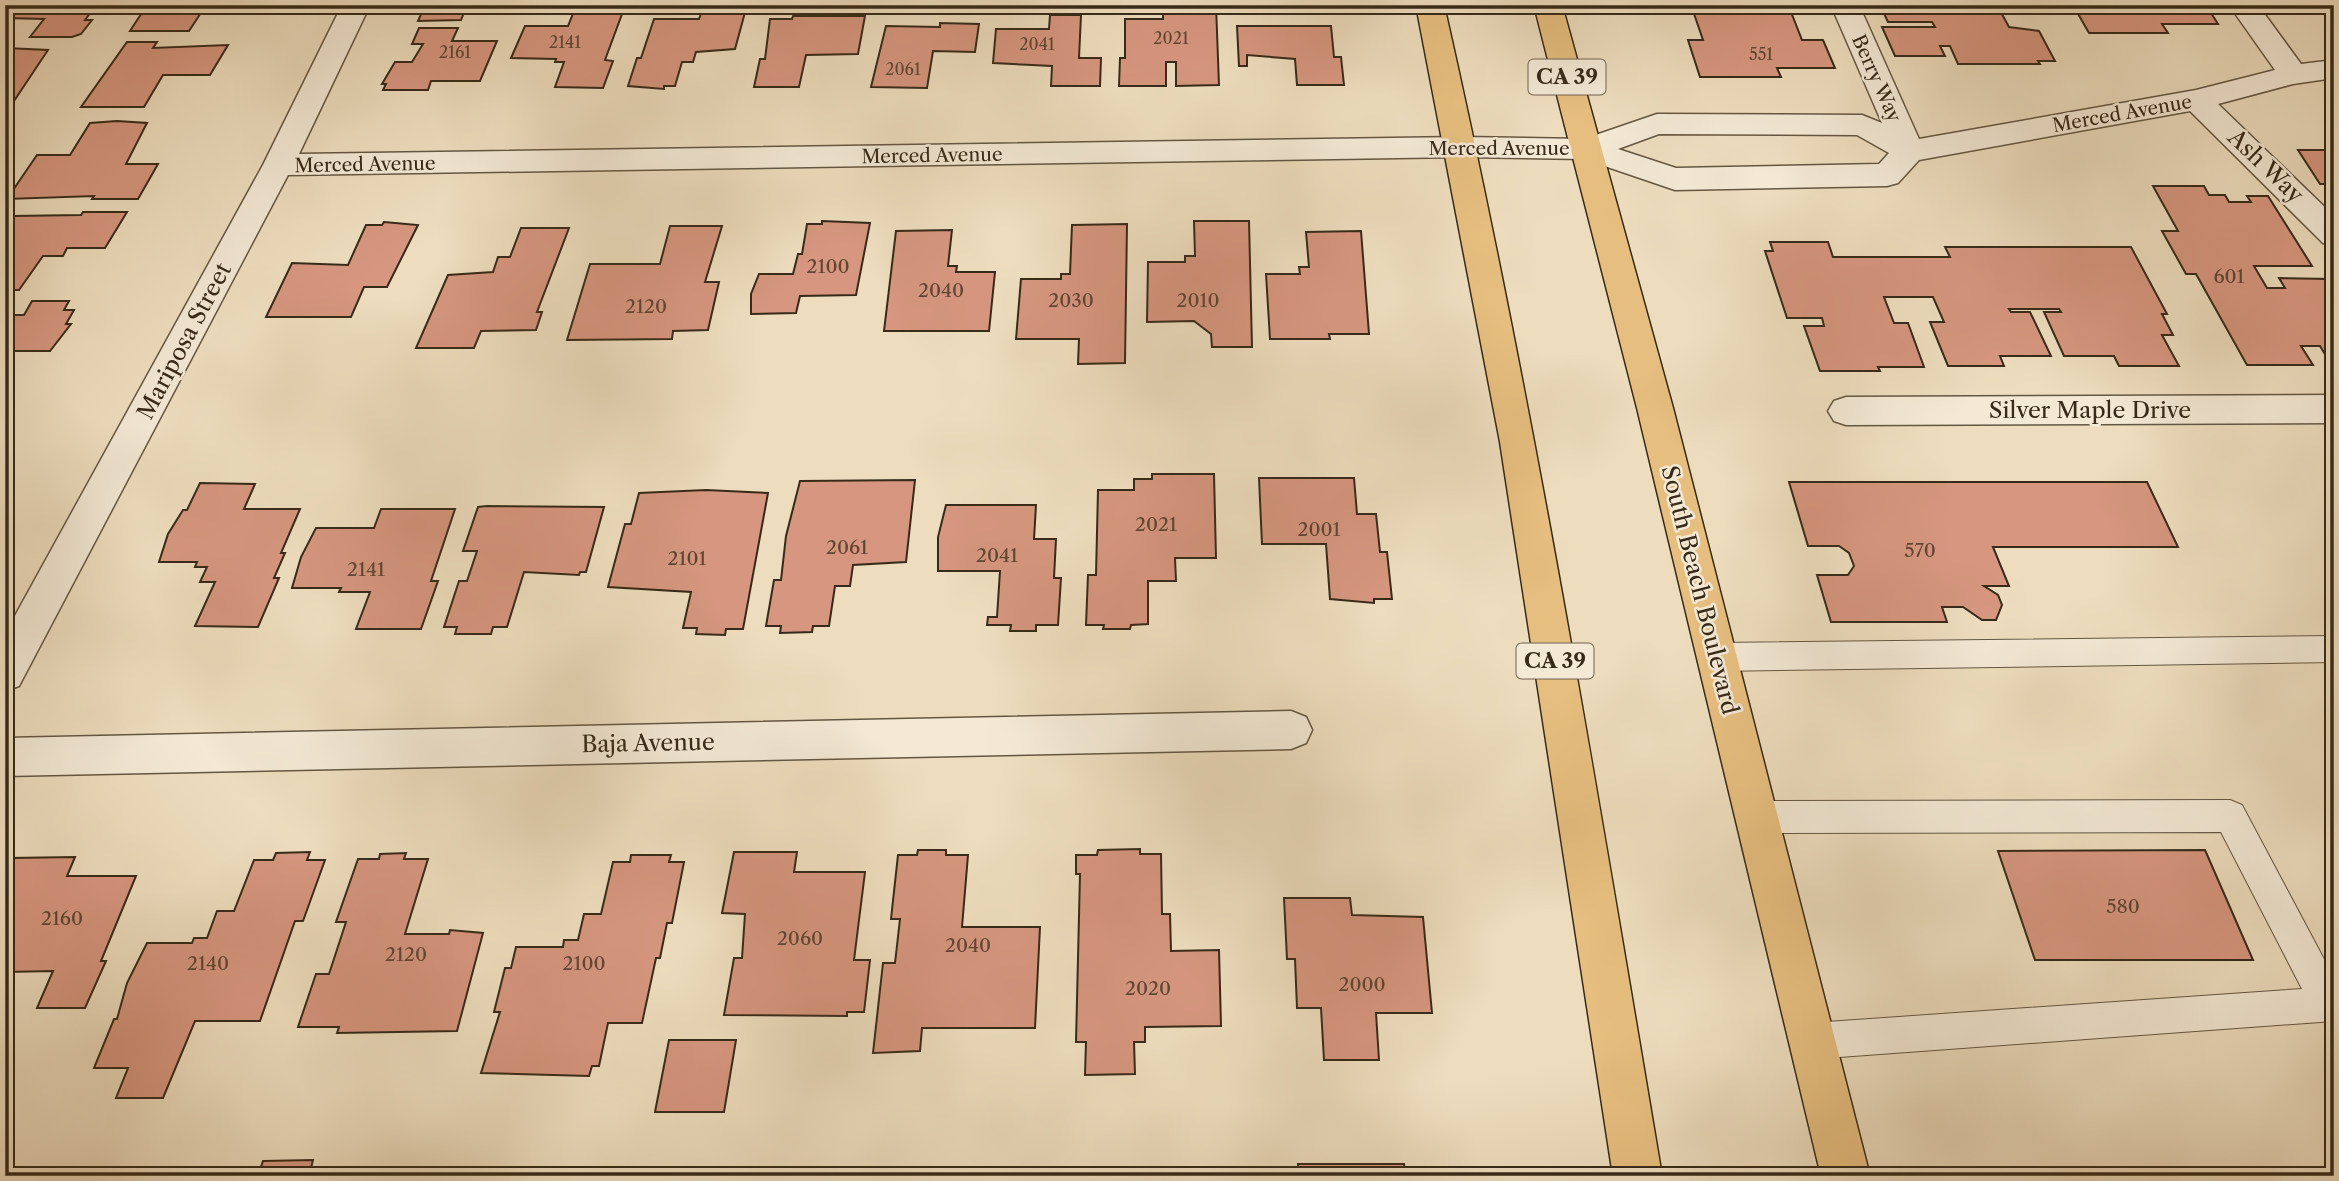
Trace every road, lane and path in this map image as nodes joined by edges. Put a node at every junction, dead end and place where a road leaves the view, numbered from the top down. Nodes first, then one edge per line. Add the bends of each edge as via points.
1 (356, 5) edge
2 (1430, 5) edge
3 (1548, 5) edge
4 (1845, 5) edge
5 (2244, 5) edge
6 (2334, 69) edge
7 (2293, 75) junction
8 (2196, 100) junction
9 (1462, 147) junction
10 (1586, 149) junction
11 (1909, 151) junction
12 (278, 165) junction
13 (2334, 234) edge
14 (2334, 409) edge
15 (1846, 411) dead end
16 (2334, 649) edge
17 (1717, 657) junction
18 (5, 673) edge
19 (1291, 730) dead end
20 (5, 757) edge
21 (1757, 817) junction
22 (1812, 1041) junction
23 (1638, 1176) edge
24 (1846, 1176) edge

1 - 12 street, Mariposa Street
2 - 9 main road, CA 39
3 - 10 main road, South Beach Boulevard / CA 39
4 - 11 street, Berry Way
5 - 7 street
6 - 7 street, Merced Avenue
7 - 8 street, Merced Avenue
8 - 11 street, Merced Avenue
8 - 13 street, Ash Way
9 - 10 street, Merced Avenue
9 - 12 street, Merced Avenue
9 - 23 main road, CA 39 via 1550,635
10 - 11 street, Merced Avenue via 1657,124 1821,124 1862,125
10 - 11 street, Merced Avenue via 1675,179 1886,175
10 - 17 main road, South Beach Boulevard / CA 39
12 - 18 street, Mariposa Street
14 - 15 street, Silver Maple Drive
16 - 17 lane
17 - 21 main road, South Beach Boulevard / CA 39
19 - 20 street, Baja Avenue
21 - 22 main road, South Beach Boulevard / CA 39
21 - 22 lane via 2230,816 2329,1005
22 - 24 main road, South Beach Boulevard / CA 39

